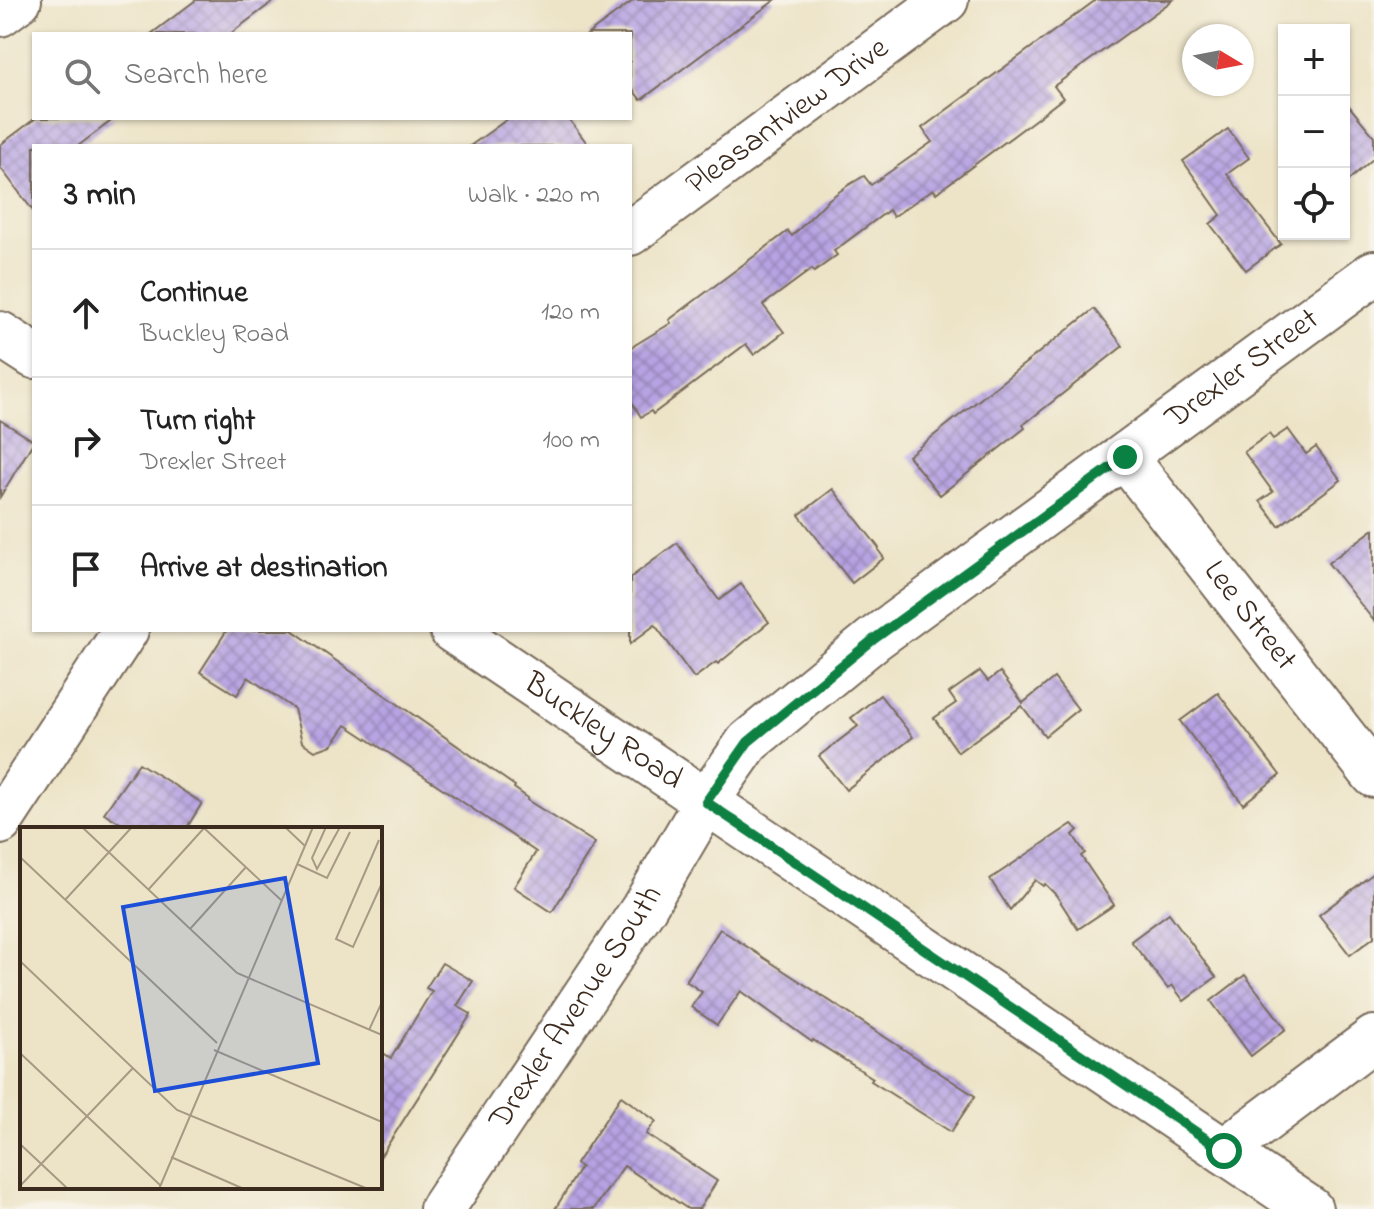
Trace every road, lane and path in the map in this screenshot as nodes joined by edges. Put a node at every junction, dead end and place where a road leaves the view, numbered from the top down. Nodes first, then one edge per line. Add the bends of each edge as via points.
1 (19, 0) edge
2 (946, 0) edge
3 (0, 14) edge
4 (632, 232) edge
5 (1374, 273) edge
6 (0, 334) edge
7 (32, 355) edge
8 (1125, 457) junction
9 (125, 632) edge
10 (455, 632) edge
11 (1374, 775) edge
12 (706, 802) junction
13 (0, 822) edge
14 (1374, 1038) edge
15 (1224, 1151) junction
16 (442, 1209) edge
17 (1310, 1209) edge

1 - 3 street
2 - 4 street, Pleasantview Drive
5 - 8 street, Drexler Street
6 - 7 street
8 - 11 street, Lee Street
8 - 12 street, Drexler Street via 874,639 760,732
9 - 13 street
10 - 12 street, Buckley Road
12 - 15 street, Buckley Road
12 - 16 street, Drexler Avenue South via 643,909
14 - 15 street
15 - 17 street, Buckley Road

